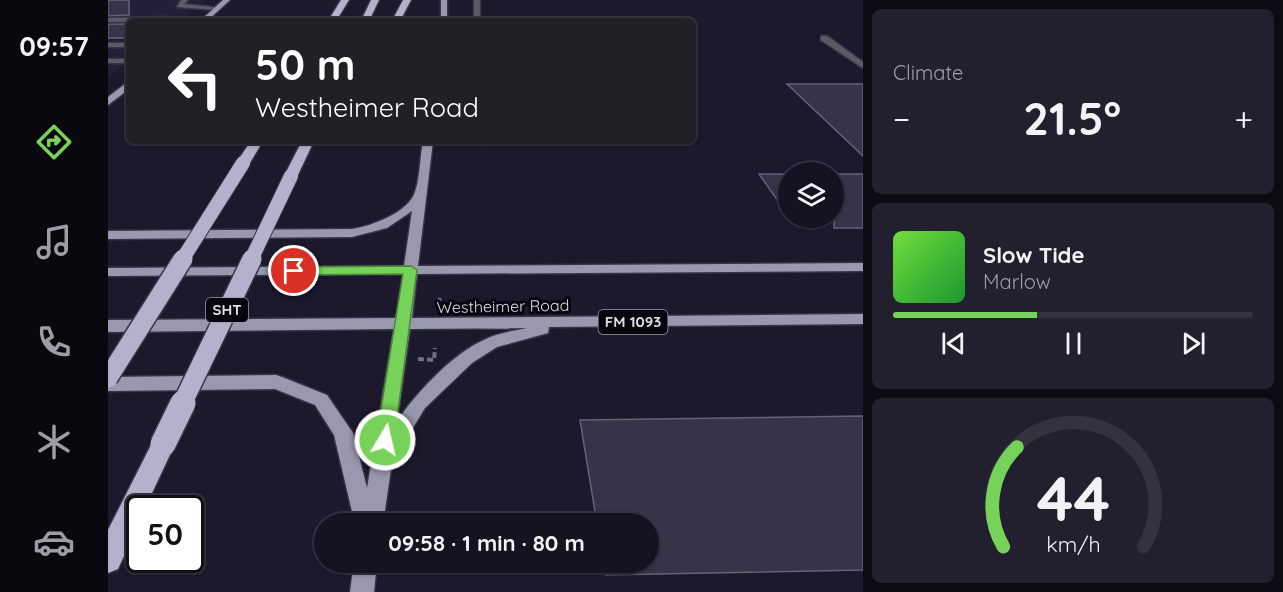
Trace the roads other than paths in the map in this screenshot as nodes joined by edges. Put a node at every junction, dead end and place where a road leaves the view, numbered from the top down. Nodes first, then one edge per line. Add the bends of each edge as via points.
1 (185, 0) edge
2 (227, 0) edge
3 (335, 0) edge
4 (345, 0) edge
5 (375, 0) edge
6 (407, 0) edge
7 (444, 0) edge
8 (477, 0) edge
9 (218, 8) junction
10 (477, 17) dead end
11 (206, 18) edge
12 (332, 18) edge
13 (333, 18) edge
14 (366, 18) edge
15 (398, 18) edge
16 (444, 18) edge
17 (108, 20) edge
18 (126, 20) edge
19 (824, 38) dead end
20 (108, 45) edge
21 (126, 45) edge
22 (126, 61) edge
23 (108, 62) edge
24 (863, 66) edge
25 (126, 86) edge
26 (113, 94) edge
27 (108, 102) edge
28 (255, 144) edge
29 (307, 144) edge
30 (428, 144) edge
31 (420, 196) junction
32 (108, 235) edge
33 (863, 267) edge
34 (411, 270) junction
35 (108, 272) edge
36 (863, 319) edge
37 (562, 323) junction
38 (403, 325) junction
39 (108, 326) edge
40 (108, 378) edge
41 (108, 384) edge
42 (382, 461) junction
43 (363, 513) edge
44 (374, 513) edge
45 (108, 559) edge
46 (365, 573) edge
47 (362, 592) edge

1 - 9 lane via 179,6
2 - 9 main road
3 - 12 highway
4 - 13 highway
5 - 14 highway
6 - 15 highway
7 - 16 main road
8 - 10 lane
9 - 11 main road
17 - 18 lane
19 - 24 lane
20 - 21 lane
22 - 23 lane
25 - 26 main road
26 - 27 main road
28 - 40 highway, bridge
29 - 45 highway, SHT, bridge
30 - 31 main road
31 - 32 main road via 401,216 377,229 352,233
31 - 34 main road
33 - 34 main road
34 - 35 main road
34 - 38 main road
36 - 37 main road, Westheimer Road / FM 1093
37 - 38 main road, Westheimer Road / FM 1093
37 - 42 main road via 490,343 466,359 419,404
38 - 39 main road, Westheimer Road / FM 1093
38 - 42 main road
41 - 43 main road via 276,382 321,400 343,433
42 - 44 main road
46 - 47 main road

